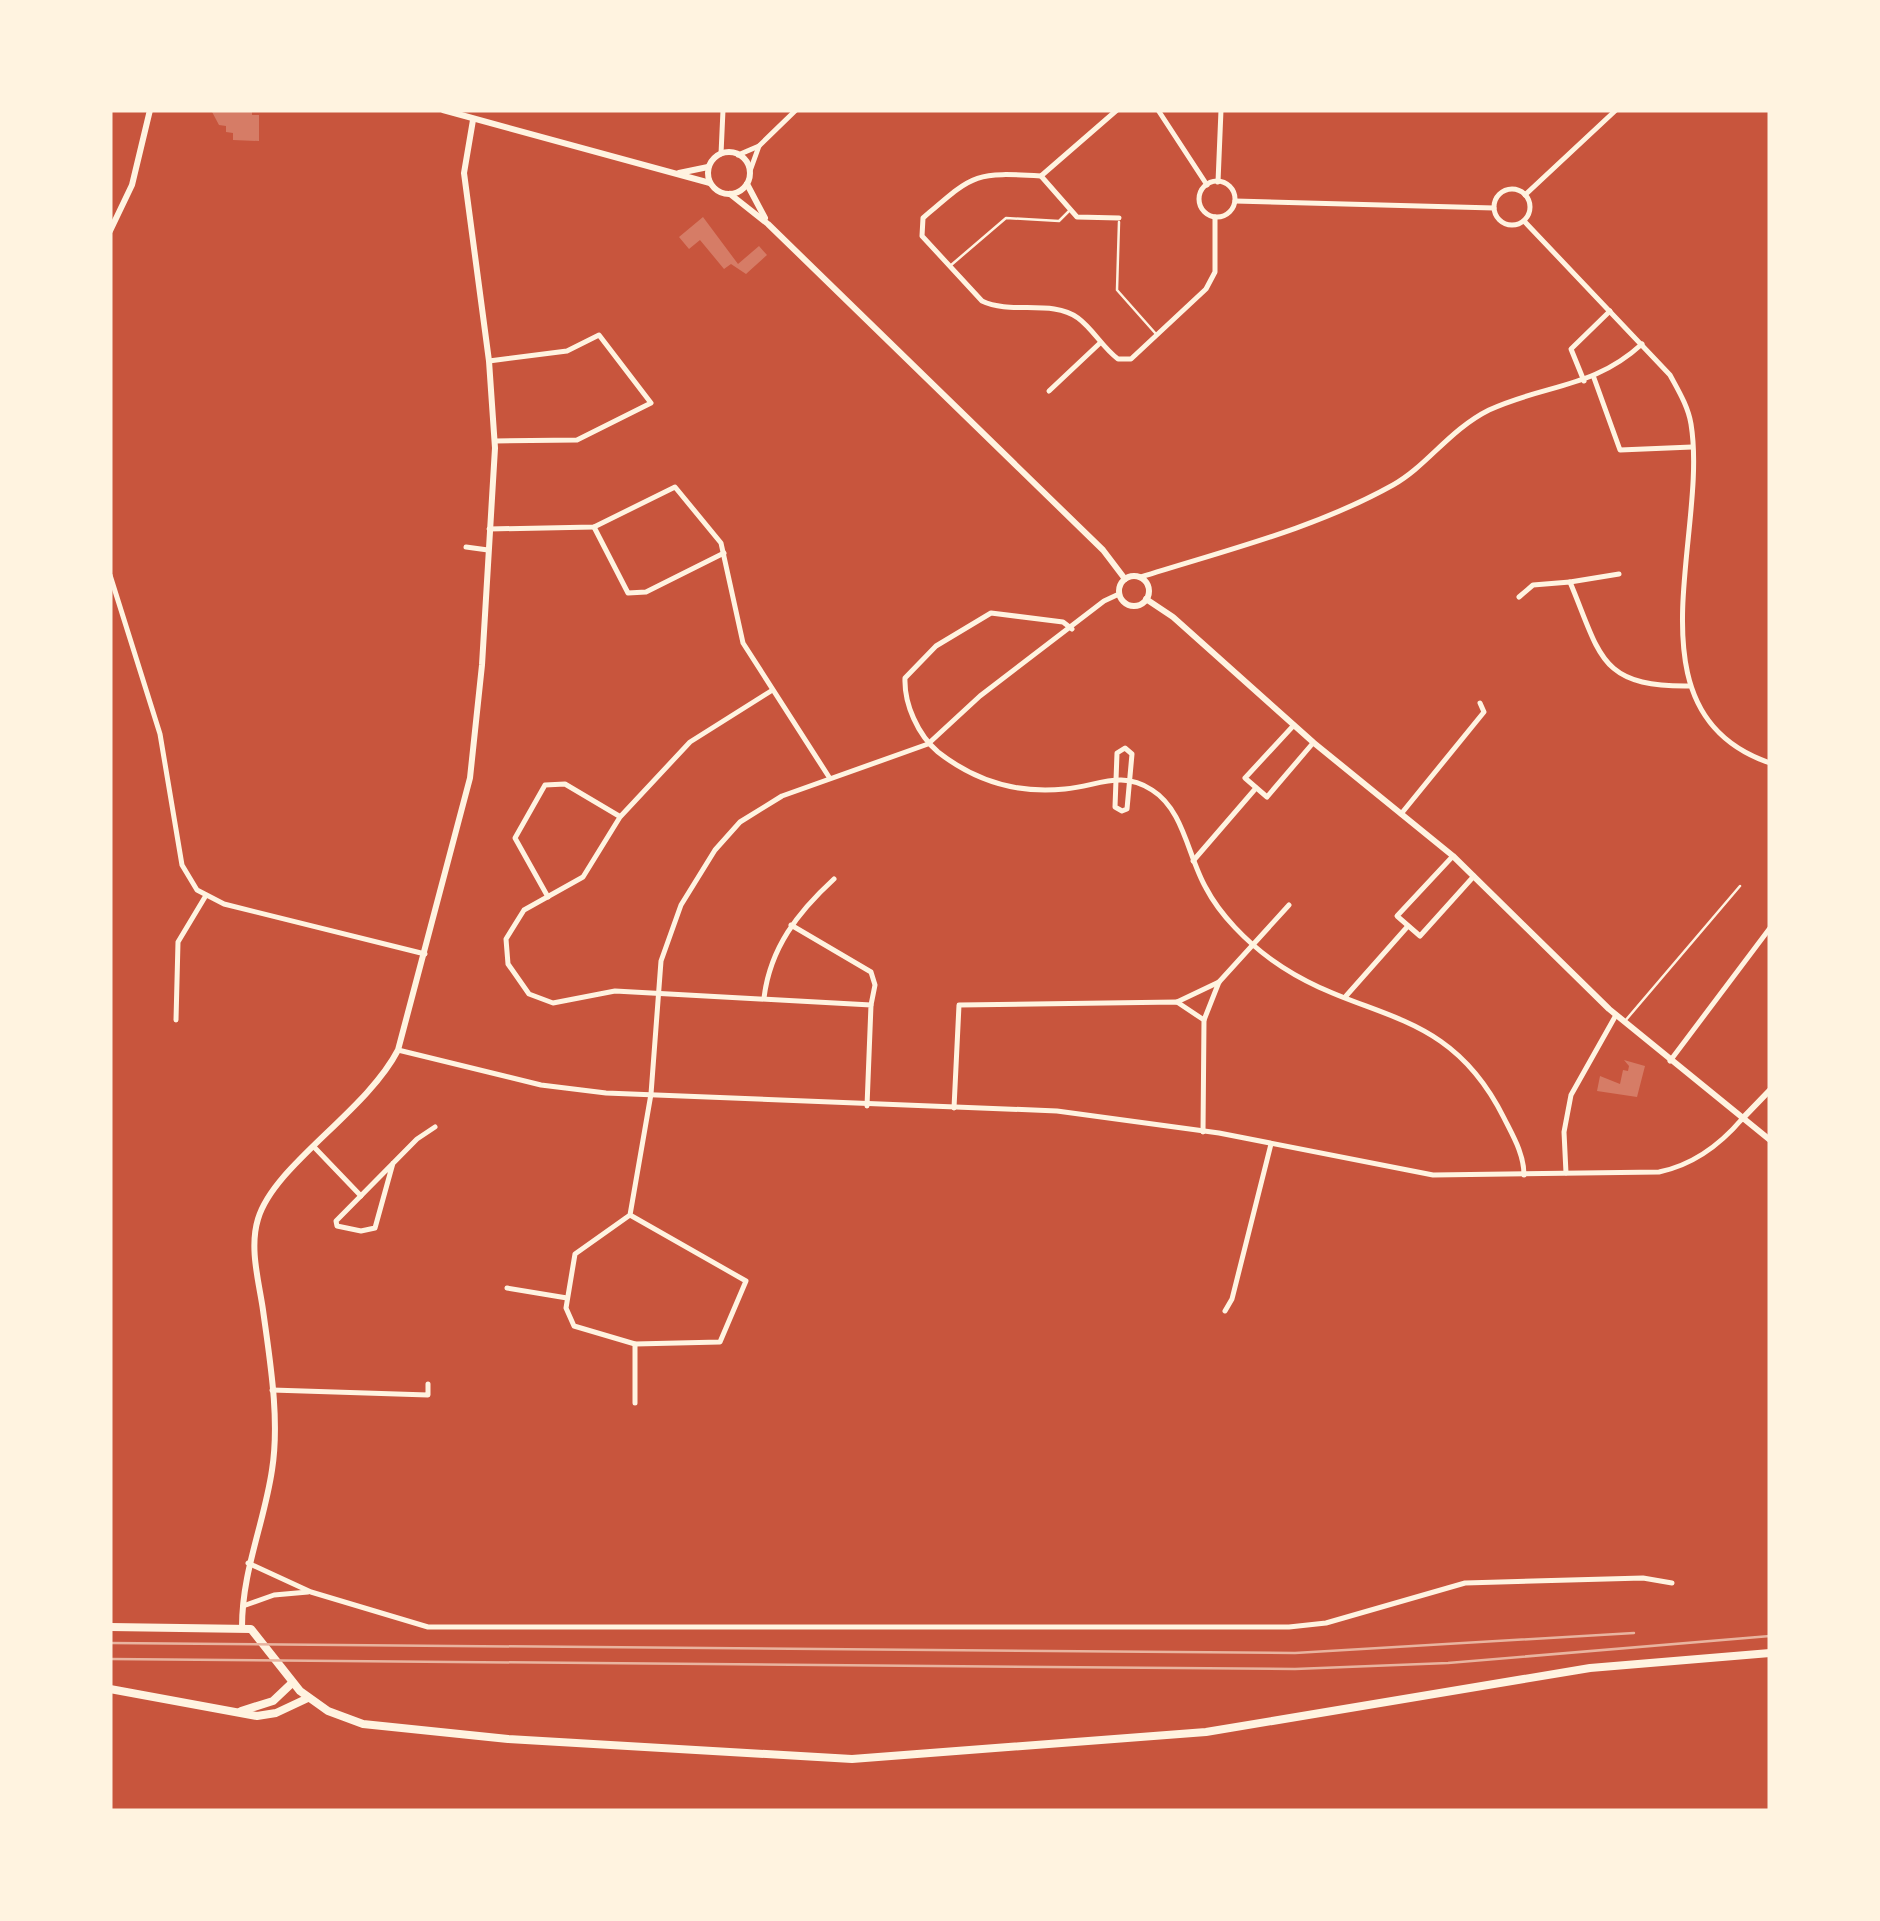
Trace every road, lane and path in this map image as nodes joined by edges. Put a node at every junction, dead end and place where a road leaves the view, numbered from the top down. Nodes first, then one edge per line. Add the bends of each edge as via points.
1 (150, 110) edge
2 (443, 110) edge
3 (723, 110) edge
4 (796, 110) edge
5 (1117, 110) edge
6 (1158, 110) edge
7 (1221, 110) edge
8 (1616, 110) edge
9 (473, 120) junction
10 (759, 146) junction
11 (721, 154) junction
12 (738, 154) junction
13 (708, 167) junction
14 (750, 171) junction
15 (677, 174) junction
16 (1041, 176) junction
17 (1218, 182) junction
18 (710, 183) junction
19 (747, 184) junction
20 (1208, 184) junction
21 (730, 194) junction
22 (1525, 195) junction
23 (1235, 201) junction
24 (1494, 208) junction
25 (1070, 210) junction
26 (1215, 217) junction
27 (1119, 218) joint
28 (1524, 220) junction
29 (768, 224) junction
30 (110, 231) edge
31 (950, 266) junction
32 (1610, 311) junction
33 (1157, 335) junction
34 (1100, 343) junction
35 (1642, 344) junction
36 (490, 361) junction
37 (1594, 378) junction
38 (1584, 382) junction
39 (1048, 391) dead end
40 (495, 441) junction
41 (1692, 447) junction
42 (594, 527) junction
43 (490, 530) junction
44 (466, 547) dead end
45 (488, 550) junction
46 (724, 553) junction
47 (1619, 574) dead end
48 (110, 575) edge
49 (1140, 577) junction
50 (1125, 579) junction
51 (1570, 582) junction
52 (1119, 594) junction
53 (1518, 597) dead end
54 (1146, 599) junction
55 (1072, 629) junction
56 (1689, 686) junction
57 (771, 691) junction
58 (1480, 703) dead end
59 (1294, 724) junction
60 (1314, 743) junction
61 (928, 744) junction
62 (1770, 763) edge
63 (830, 777) junction
64 (1114, 778) junction
65 (1132, 779) junction
66 (1256, 788) junction
67 (1400, 814) junction
68 (620, 817) junction
69 (1452, 856) junction
70 (1192, 862) junction
71 (1474, 876) junction
72 (834, 878) dead end
73 (1740, 886) dead end
74 (206, 896) junction
75 (548, 897) junction
76 (1289, 905) dead end
77 (791, 925) junction
78 (1408, 926) junction
79 (1770, 928) edge
80 (1252, 944) junction
81 (424, 954) junction
82 (1219, 982) junction
83 (655, 995) junction
84 (1346, 996) junction
85 (764, 998) junction
86 (1177, 1002) junction
87 (871, 1005) junction
88 (1616, 1015) junction
89 (176, 1020) dead end
90 (1204, 1020) junction
91 (1624, 1022) junction
92 (398, 1050) junction
93 (1670, 1061) junction
94 (1770, 1090) edge
95 (651, 1094) junction
96 (867, 1106) junction
97 (954, 1108) junction
98 (1742, 1120) junction
99 (435, 1127) dead end
100 (1202, 1132) junction
101 (1770, 1140) edge
102 (1271, 1144) junction
103 (315, 1148) junction
104 (393, 1162) junction
105 (1566, 1174) junction
106 (1524, 1175) junction
107 (377, 1180) junction
108 (387, 1187) junction
109 (361, 1196) junction
110 (630, 1215) junction
111 (507, 1288) dead end
112 (568, 1298) junction
113 (1225, 1311) dead end
114 (635, 1344) junction
115 (428, 1384) dead end
116 (272, 1390) junction
117 (635, 1403) dead end
118 (248, 1563) junction
119 (1672, 1584) dead end
120 (311, 1592) junction
121 (243, 1606) junction
122 (110, 1627) edge
123 (242, 1627) junction
124 (1770, 1653) edge
125 (292, 1683) junction
126 (110, 1689) edge
127 (308, 1698) junction
128 (235, 1712) junction

1 - 30 street via 132,185
2 - 9 street
3 - 11 street
4 - 10 street
5 - 16 street
6 - 20 street
7 - 17 street
8 - 22 street
9 - 15 street
9 - 36 street via 464,172
10 - 12 street
10 - 14 street
11 - 12 street
11 - 13 street
12 - 14 street
13 - 15 street
13 - 18 street
14 - 19 street
15 - 18 street
16 - 25 street
16 - 31 street via 987,172 969,178 923,218 922,236
17 - 20 street
17 - 23 street via 1229,186
18 - 21 street
19 - 21 street
19 - 29 street
20 - 26 street via 1201,206
21 - 29 street
22 - 24 street via 1506,190
22 - 28 street via 1530,211
23 - 24 street
23 - 26 street via 1230,212
24 - 28 street via 1504,224
25 - 27 street via 1076,217
25 - 31 lane via 1059,220 1006,218
26 - 33 street via 1215,272 1206,290
27 - 33 lane via 1117,290
28 - 32 street
29 - 50 street via 1103,550
31 - 34 street via 982,301 1060,311 1078,318
32 - 35 street
32 - 38 street via 1571,349
33 - 34 street via 1131,358 1118,359
34 - 39 street
35 - 37 street
35 - 41 street via 1684,400
36 - 40 street
36 - 40 street via 566,352 599,335 651,404 577,440
37 - 38 street
37 - 41 street via 1620,450
38 - 49 street via 1489,410 1462,425 1397,483 1313,523
40 - 43 street
41 - 56 street via 1683,646
42 - 43 street
42 - 46 street via 675,487 712,528
42 - 46 street via 628,592 646,592
43 - 45 street
44 - 45 street
45 - 81 street via 476,743
46 - 57 street via 736,620
47 - 51 street
48 - 74 street via 160,734 182,865
49 - 50 street
49 - 54 street via 1150,592
50 - 52 street
51 - 53 street via 1533,585
51 - 56 street via 1614,671 1642,686
52 - 54 street via 1131,605
52 - 55 street
54 - 59 street
55 - 61 street via 980,696
55 - 61 street via 991,613 936,646 905,678
56 - 62 street via 1703,716 1726,741
57 - 63 street
57 - 68 street via 690,742
58 - 67 street via 1484,712
59 - 60 street
59 - 66 street via 1245,778
60 - 66 street via 1267,797
60 - 67 street
61 - 63 street
61 - 64 street via 964,772 1013,788 1063,790
63 - 83 street via 762,808 715,850 681,905
64 - 65 street
64 - 65 street via 1117,753 1125,748 1132,754
64 - 65 street via 1115,807 1122,812
65 - 70 street via 1171,807
66 - 70 street
67 - 69 street
68 - 75 street via 582,877
68 - 75 street via 565,784 545,785 516,838
69 - 71 street
69 - 78 street via 1397,916
70 - 80 street via 1208,893
71 - 78 street via 1420,936
71 - 88 street
72 - 77 street
73 - 91 lane
74 - 81 street
74 - 89 street via 178,942
75 - 83 street via 524,910 506,939 519,985 553,1003 598,992
76 - 80 street
77 - 85 street via 766,976
77 - 87 street via 871,972
78 - 84 street
79 - 93 street
80 - 82 street
80 - 84 street via 1309,982
81 - 92 street
82 - 86 street
82 - 90 street
83 - 85 street
83 - 95 street
84 - 106 street via 1401,1016 1462,1059 1499,1108
85 - 87 street
86 - 90 street
86 - 97 street via 959,1005
87 - 96 street
88 - 91 street
88 - 105 street via 1571,1095
90 - 100 street
91 - 93 street
92 - 95 street via 541,1085
92 - 103 street via 373,1092
93 - 98 street
94 - 98 street
95 - 96 street
95 - 110 street
96 - 97 street
97 - 100 street via 1056,1111
98 - 101 street
98 - 105 street via 1707,1152 1675,1169
99 - 104 street
100 - 102 street
102 - 106 street via 1433,1175
102 - 113 street
103 - 109 street
103 - 116 street via 274,1188 258,1219 255,1249
104 - 107 street
104 - 108 street
105 - 106 street
107 - 108 street
107 - 109 street
108 - 109 street via 375,1228 342,1230 336,1221
110 - 112 street via 575,1254
110 - 114 street via 746,1281 720,1342
111 - 112 street
112 - 114 street via 566,1315 574,1326
114 - 117 street
115 - 116 street via 428,1395
116 - 118 street via 273,1465
118 - 120 street
118 - 121 street
119 - 120 street via 1643,1578 1483,1581 1310,1625 1089,1629 428,1627
120 - 121 street
121 - 123 street
122 - 123 main road
123 - 125 main road via 260,1636
124 - 127 main road via 1590,1668 1230,1730 852,1759 400,1730 346,1718
125 - 127 main road
125 - 128 main road via 263,1706
126 - 128 main road
127 - 128 main road via 267,1716

